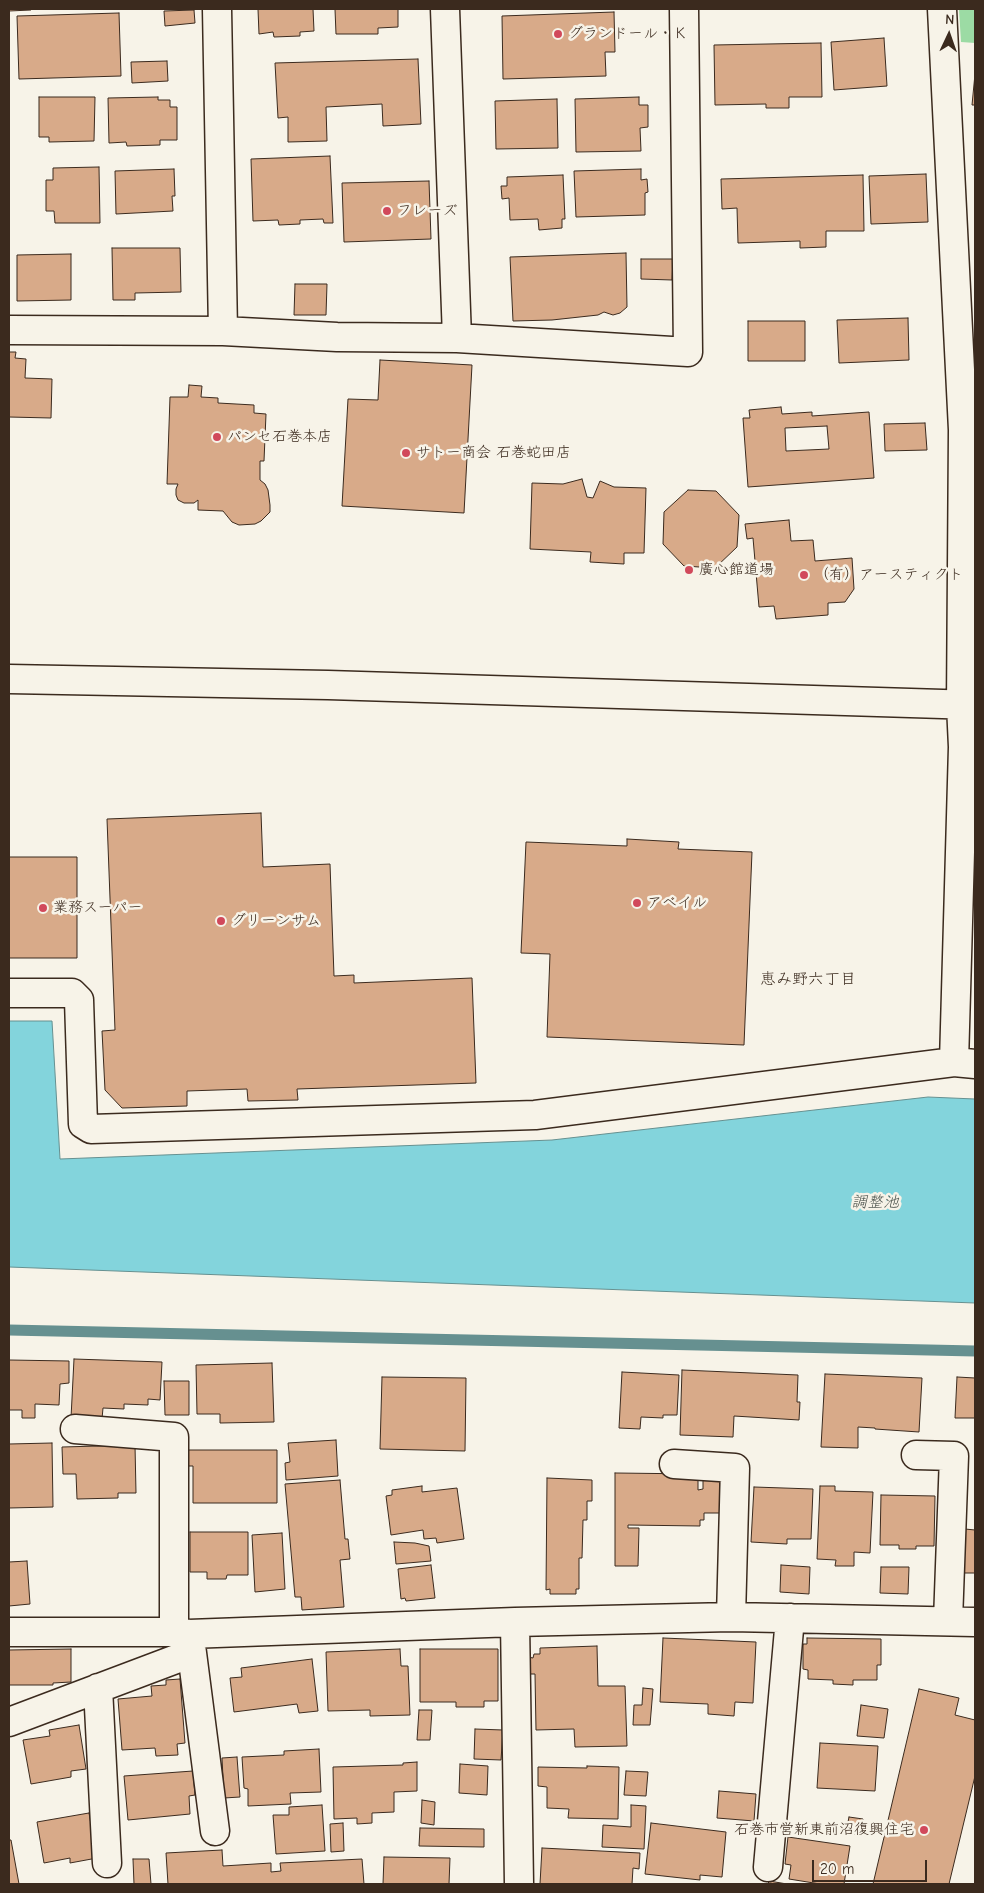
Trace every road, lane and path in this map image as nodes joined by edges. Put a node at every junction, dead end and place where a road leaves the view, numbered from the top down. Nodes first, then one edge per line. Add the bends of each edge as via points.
1 (217, 9) edge
2 (445, 9) edge
3 (684, 9) edge
4 (942, 9) edge
5 (9, 330) edge
6 (224, 331) junction
7 (457, 338) junction
8 (969, 430) edge
9 (9, 679) edge
10 (968, 705) edge
11 (9, 993) edge
12 (965, 1063) edge
13 (76, 1429) dead end
14 (916, 1455) dead end
15 (674, 1464) dead end
16 (731, 1617) junction
17 (790, 1618) junction
18 (948, 1621) junction
19 (515, 1622) junction
20 (975, 1622) edge
21 (9, 1632) edge
22 (185, 1640) junction
23 (98, 1688) junction
24 (9, 1722) edge
25 (215, 1831) dead end
26 (107, 1863) dead end
27 (768, 1867) dead end
28 (519, 1884) edge

1 - 6 street
2 - 7 street
3 - 7 street via 688,352
4 - 8 street
5 - 6 street
6 - 7 street via 337,337
8 - 10 street
9 - 10 street via 338,685
10 - 12 street via 963,747
11 - 12 street via 72,994 79,1000 83,1124 91,1129 535,1115
13 - 22 street via 174,1437
14 - 18 street via 954,1456
15 - 16 street via 736,1468
16 - 17 street
16 - 19 street
17 - 18 street
17 - 27 street
18 - 20 street
19 - 22 street
19 - 28 street
21 - 22 street
22 - 23 street
22 - 25 street
23 - 24 street
23 - 26 street

